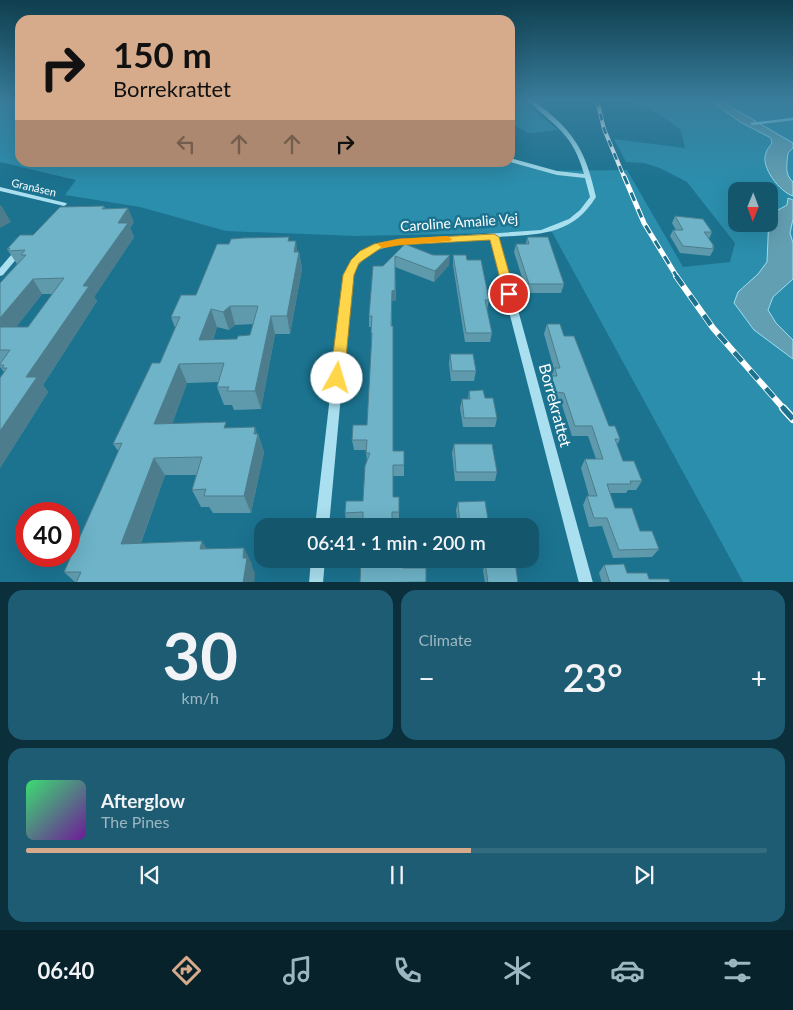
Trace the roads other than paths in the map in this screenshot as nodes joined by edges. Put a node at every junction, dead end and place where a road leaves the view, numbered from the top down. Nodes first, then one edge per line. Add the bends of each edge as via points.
1 (561, 127) edge
2 (515, 161) edge
3 (589, 176) junction
4 (0, 189) edge
5 (54, 214) edge
6 (494, 237) junction
7 (28, 242) edge
8 (0, 273) edge
9 (323, 518) edge
10 (317, 568) edge
11 (316, 582) edge
12 (586, 582) edge

1 - 3 street, Caroline Amalie Vej via 575,141
2 - 3 street via 556,172
3 - 6 street, Caroline Amalie Vej via 593,197 577,218 561,227 541,232
4 - 5 street, Granåsen via 64,204
6 - 9 street, Caroline Amalie Vej via 399,242 378,246 354,262 348,275
6 - 12 street, Borrekrattet
7 - 8 street
10 - 11 street

